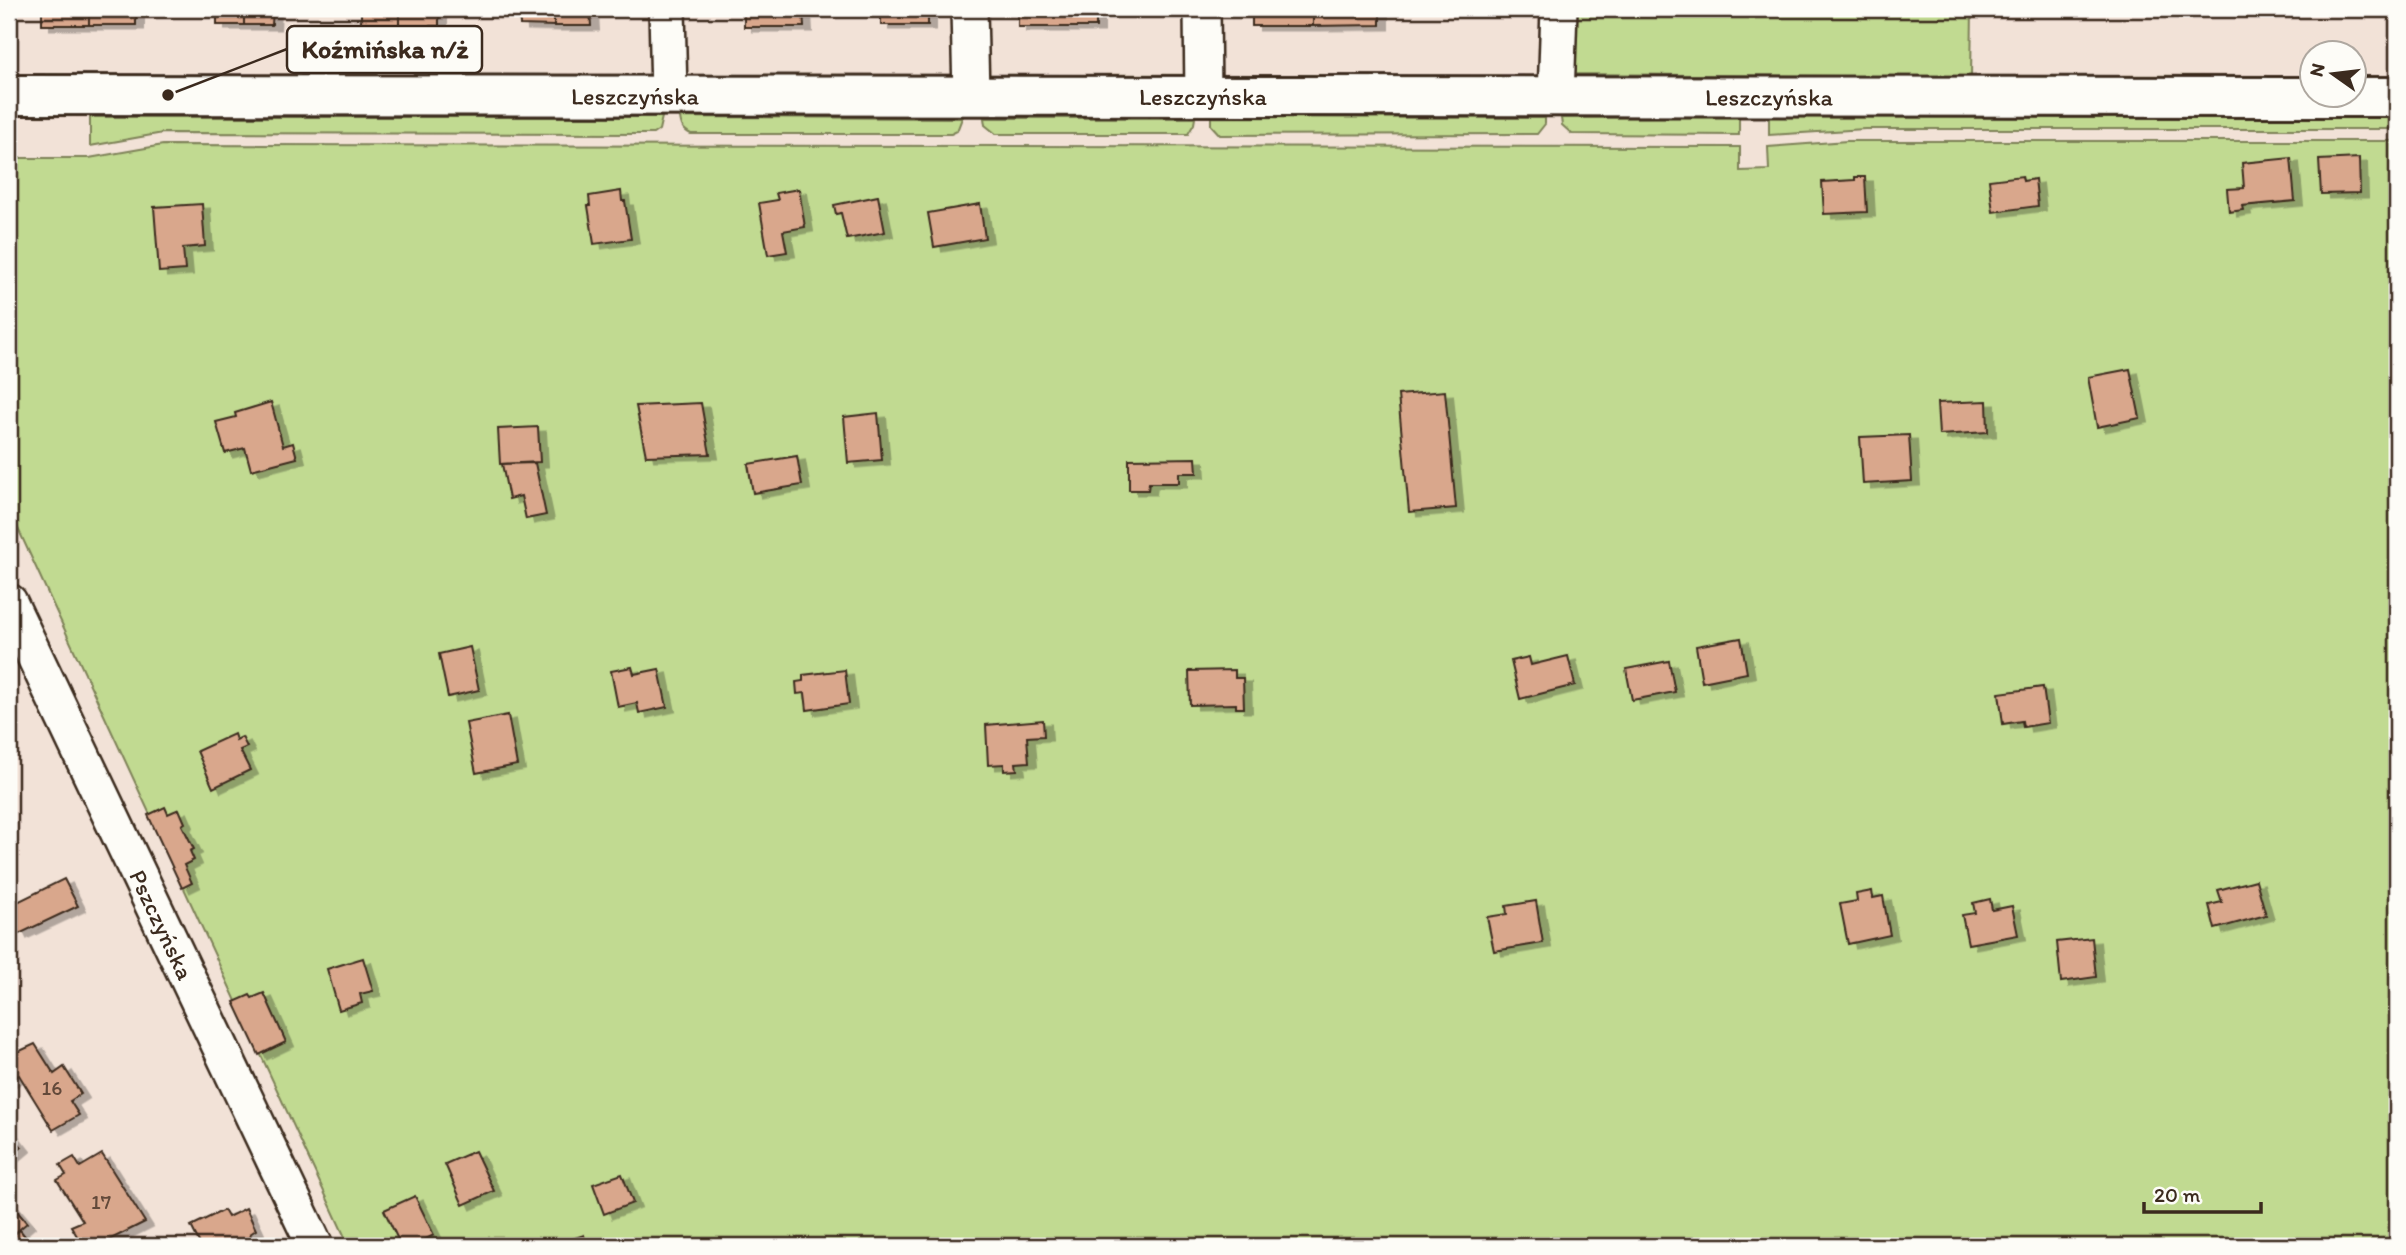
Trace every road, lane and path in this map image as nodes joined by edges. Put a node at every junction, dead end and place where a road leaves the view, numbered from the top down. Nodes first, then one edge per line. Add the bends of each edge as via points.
1 (667, 9) edge
2 (969, 9) edge
3 (1202, 9) edge
4 (1559, 9) edge
5 (9, 95) edge
6 (669, 95) junction
7 (971, 95) junction
8 (1203, 97) junction
9 (1556, 97) junction
10 (2397, 97) edge
11 (9, 602) edge
12 (315, 1246) edge

1 - 6 street
2 - 7 street
3 - 8 street
4 - 9 street
5 - 6 street, Leszczyńska
6 - 7 street, Leszczyńska
7 - 8 street, Leszczyńska
8 - 9 street, Leszczyńska
9 - 10 street, Leszczyńska
11 - 12 street, Pszczyńska

